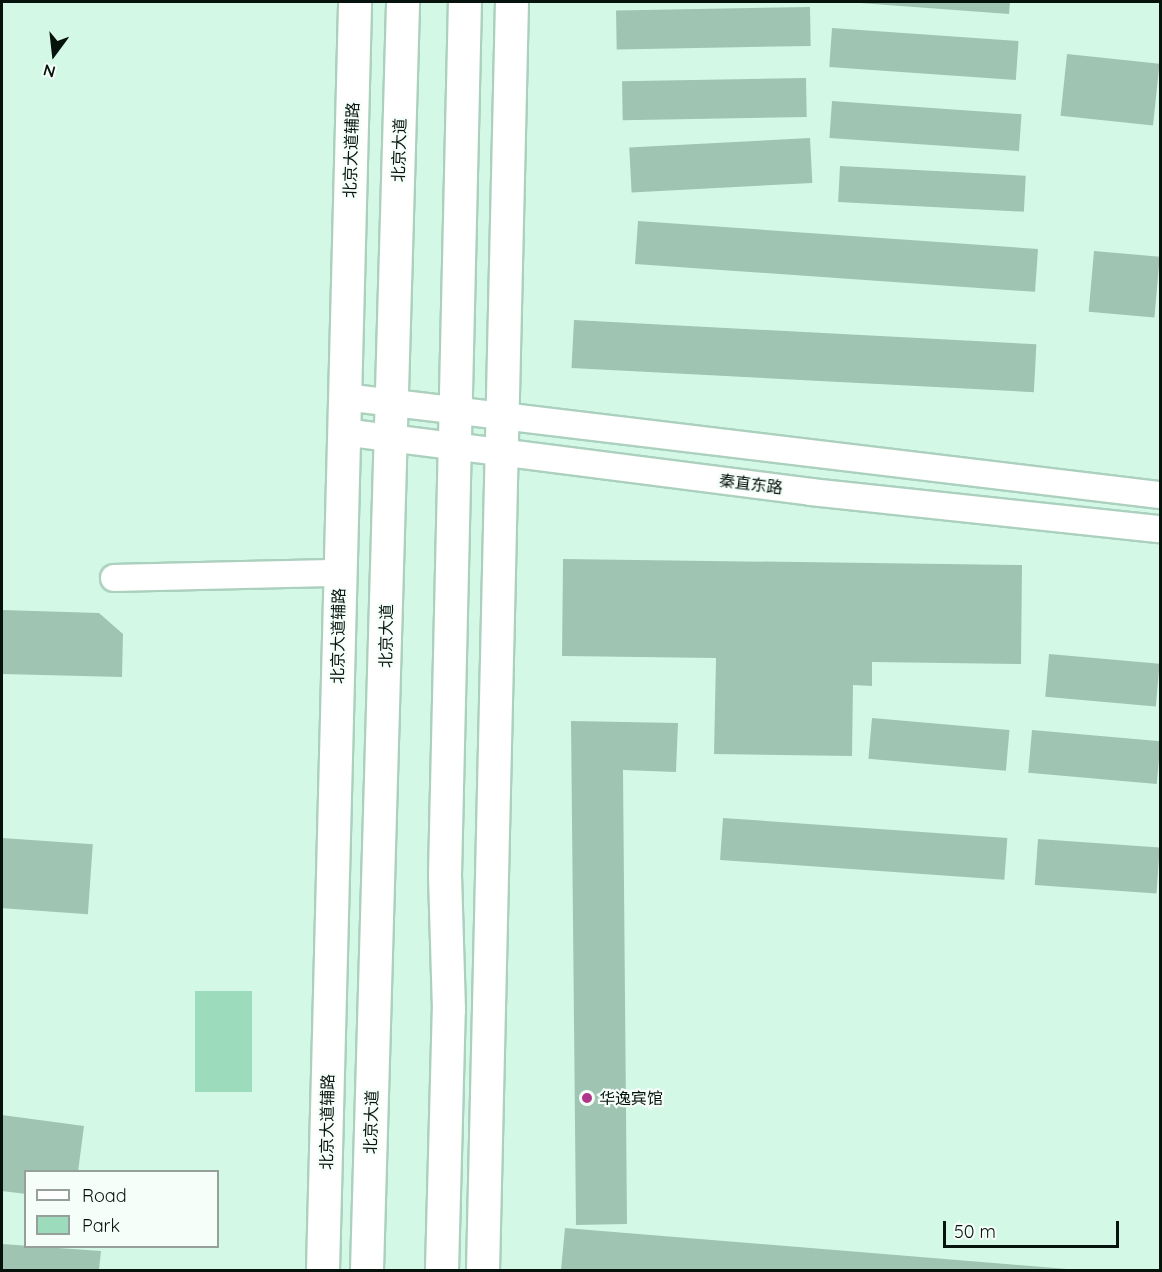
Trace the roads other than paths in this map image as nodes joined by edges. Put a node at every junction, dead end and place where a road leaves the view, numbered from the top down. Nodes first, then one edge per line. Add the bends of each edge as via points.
1 (355, 2) edge
2 (403, 2) edge
3 (465, 2) edge
4 (512, 2) edge
5 (344, 397) junction
6 (392, 403) junction
7 (455, 411) junction
8 (504, 417) junction
9 (343, 432) junction
10 (391, 438) junction
11 (454, 447) junction
12 (503, 453) junction
13 (1161, 495) edge
14 (1161, 529) edge
15 (340, 573) junction
16 (114, 578) dead end
17 (323, 1270) edge
18 (367, 1270) edge
19 (442, 1270) edge
20 (483, 1270) edge

1 - 5 main road, 北京大道辅路
2 - 6 main road, 北京大道
3 - 7 main road
4 - 8 main road
5 - 6 street
5 - 9 main road, 北京大道辅路
6 - 7 street
6 - 10 main road, 北京大道
7 - 8 street
7 - 11 main road
8 - 12 main road
8 - 13 street
9 - 10 street, 秦直东路
9 - 15 main road, 北京大道辅路
10 - 11 street, 秦直东路
10 - 18 main road, 北京大道
11 - 12 street, 秦直东路
11 - 19 main road via 445,875 449,1010
12 - 14 street, 秦直东路
12 - 20 main road
15 - 16 street
15 - 17 main road, 北京大道辅路

